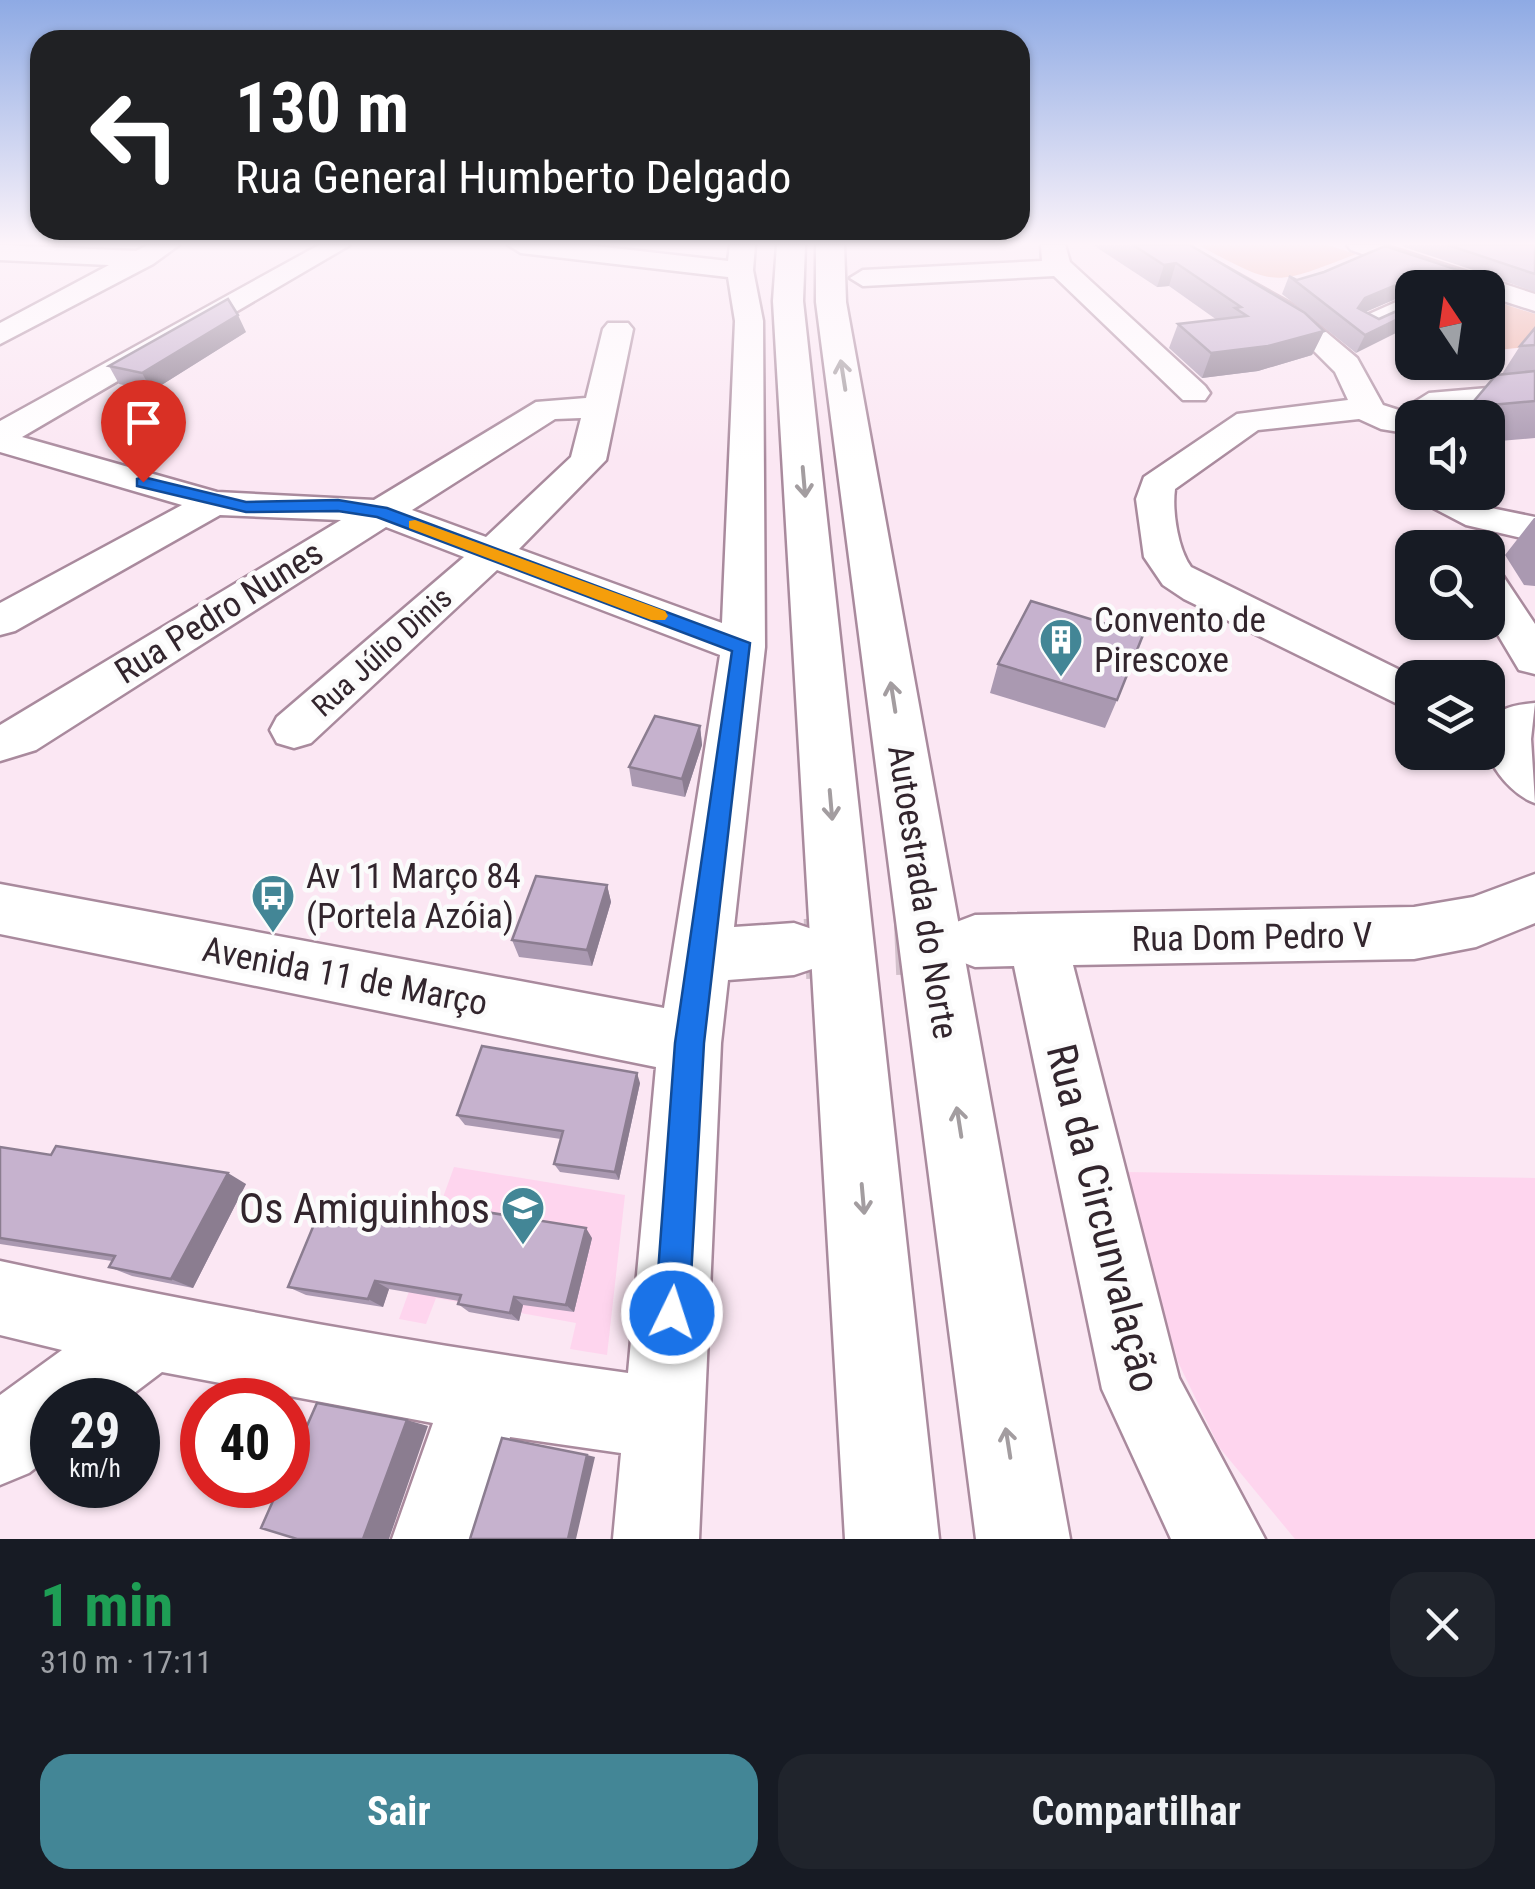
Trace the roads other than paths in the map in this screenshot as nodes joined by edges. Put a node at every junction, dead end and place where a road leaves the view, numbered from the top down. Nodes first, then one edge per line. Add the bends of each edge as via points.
1 (34, 317) edge
2 (212, 317) edge
3 (750, 317) edge
4 (789, 317) edge
5 (833, 317) edge
6 (1118, 317) edge
7 (1286, 317) edge
8 (1385, 317) edge
9 (1368, 326) edge
10 (618, 328) dead end
11 (0, 335) edge
12 (1194, 392) dead end
13 (1535, 394) edge
14 (1505, 400) edge
15 (1363, 402) junction
16 (596, 408) junction
17 (1395, 410) edge
18 (0, 438) edge
19 (214, 503) junction
20 (1465, 510) edge
21 (381, 512) junction
22 (1528, 528) edge
23 (492, 554) junction
24 (1505, 612) edge
25 (0, 621) edge
26 (743, 648) junction
27 (1535, 659) edge
28 (1395, 686) edge
29 (1509, 728) edge
30 (294, 730) dead end
31 (0, 743) edge
32 (1535, 783) edge
33 (1531, 896) edge
34 (0, 909) edge
35 (1006, 941) joint
36 (794, 949) tunnel mouth
37 (702, 955) junction
38 (690, 1043) junction
39 (0, 1298) edge
40 (152, 1332) junction
41 (90, 1378) edge
42 (484, 1392) junction
43 (665, 1419) junction
44 (30, 1422) edge
45 (0, 1444) edge
46 (436, 1539) edge
47 (656, 1539) edge
48 (892, 1539) edge
49 (1024, 1539) edge
50 (1222, 1539) edge

1 - 11 street
2 - 18 street
3 - 26 street
4 -> 48 highway
49 -> 5 highway, Autoestrada do Norte
6 - 12 street
7 - 15 street via 1323,343 1358,382
8 - 9 street
10 - 16 street, Rua Júlio Dinis
13 - 14 street
15 - 17 street
15 - 28 street via 1243,424 1157,486 1161,548 1168,566 1199,590
16 - 21 street, Rua Pedro Nunes via 548,409
16 - 23 street, Rua Júlio Dinis via 588,460
18 - 19 street
19 - 21 street
19 - 25 street
20 - 22 street
21 - 23 street
21 - 31 street, Rua Pedro Nunes
23 - 26 street
23 - 30 street, Rua Júlio Dinis
24 - 27 street
26 - 37 street
29 - 32 street via 1511,753
33 - 35 street, Rua Dom Pedro V via 1476,922 1414,933
34 - 38 street, Avenida 11 de Março
35 - 50 street, Rua da Circunvalação via 1142,1389
36 - 37 street
37 - 38 street
38 - 43 street
39 - 40 street
40 - 41 street
40 - 42 street
42 - 43 street
42 - 46 street
43 - 47 street
44 - 45 street

